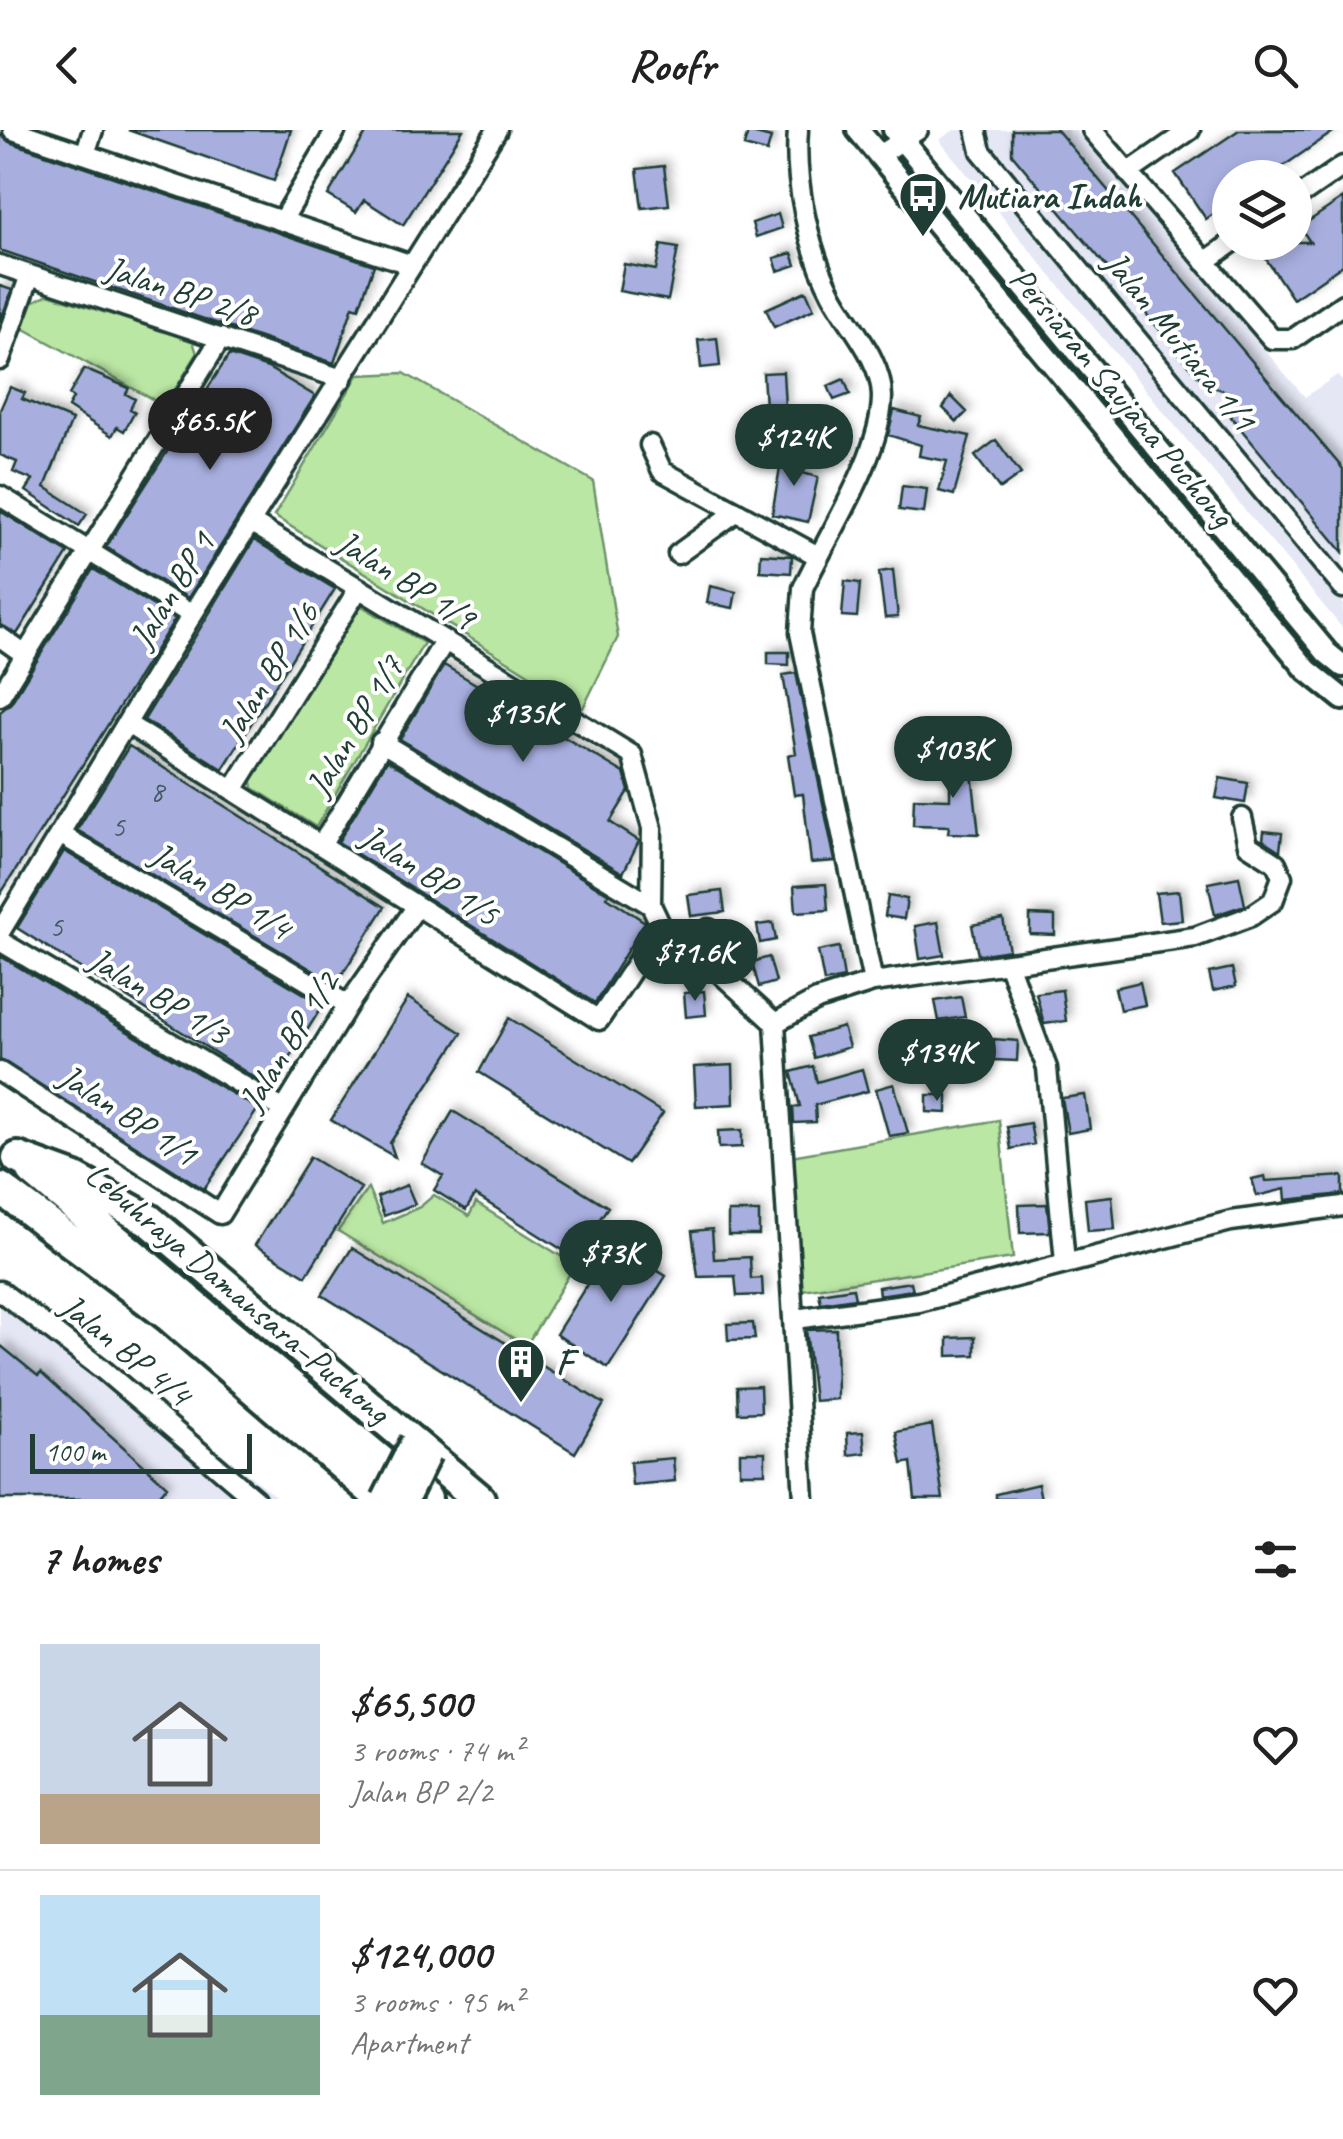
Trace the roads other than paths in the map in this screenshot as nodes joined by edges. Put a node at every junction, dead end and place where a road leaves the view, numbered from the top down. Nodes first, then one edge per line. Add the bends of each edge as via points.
1 (13, 130) edge
2 (93, 130) edge
3 (336, 130) edge
4 (498, 130) edge
5 (798, 130) edge
6 (858, 130) edge
7 (976, 130) edge
8 (1092, 130) edge
9 (1190, 130) edge
10 (905, 133) edge
11 (84, 154) junction
12 (880, 155) junction
13 (1343, 166) edge
14 (1128, 173) junction
15 (1312, 187) edge
16 (284, 219) junction
17 (1212, 257) edge
18 (1205, 262) junction
19 (0, 265) edge
20 (412, 265) junction
21 (30, 275) junction
22 (1343, 304) edge
23 (221, 338) junction
24 (0, 360) edge
25 (342, 380) junction
26 (650, 445) dead end
27 (0, 496) edge
28 (736, 512) junction
29 (252, 523) junction
30 (90, 552) junction
31 (678, 554) dead end
32 (818, 556) junction
33 (359, 588) junction
34 (1343, 588) edge
35 (192, 616) junction
36 (0, 637) edge
37 (444, 642) junction
38 (24, 654) junction
39 (1343, 666) edge
40 (0, 696) edge
41 (1343, 699) edge
42 (129, 725) junction
43 (381, 742) junction
44 (234, 790) junction
45 (1242, 818) dead end
46 (60, 834) junction
47 (322, 844) junction
48 (651, 904) junction
49 (418, 906) junction
50 (661, 926) joint
51 (709, 930) dead end
52 (0, 932) edge
53 (0, 941) edge
54 (1008, 963) junction
55 (873, 982) junction
56 (348, 1005) junction
57 (775, 1023) junction
58 (0, 1072) edge
59 (284, 1110) junction
60 (9, 1153) edge
61 (0, 1188) edge
62 (1343, 1206) edge
63 (220, 1214) joint
64 (1065, 1262) junction
65 (0, 1291) edge
66 (240, 1296) junction
67 (795, 1319) junction
68 (421, 1448) junction
69 (338, 1461) junction
70 (254, 1499) edge
71 (346, 1499) edge
72 (383, 1499) edge
73 (407, 1499) edge
74 (426, 1499) edge
75 (478, 1499) edge
76 (497, 1499) edge
77 (804, 1499) edge

1 - 11 street
2 - 11 street
3 - 16 street
4 - 20 street, Jalan BP 1
5 - 32 street via 801,201 830,291 864,345 882,395 858,478
6 - 12 street, Persiaran Saujana Puchong
7 - 34 street, Jalan Mutiara 1/1 via 981,152
8 - 14 street
9 - 14 street
10 - 12 street
10 - 39 street, Persiaran Saujana Puchong
11 - 16 street
12 - 41 street, Persiaran Saujana Puchong via 1307,670
13 - 15 street
14 - 18 street
16 - 20 street
17 - 18 street
18 - 22 street via 1282,342
19 - 21 street, Jalan BP 2/8
20 - 25 street, Jalan BP 1
21 - 23 street, Jalan BP 2/8
21 - 24 street
23 - 25 street, Jalan BP 2/8
23 - 30 street
25 - 29 street, Jalan BP 1
26 - 28 street via 662,471
27 - 30 street
28 - 31 street
28 - 32 street
29 - 33 street, Jalan BP 1/9
29 - 35 street, Jalan BP 1
30 - 35 street
30 - 38 street
32 - 55 street via 803,588 800,633
33 - 37 street, Jalan BP 1/9
33 - 44 street, Jalan BP 1/6
35 - 42 street, Jalan BP 1
36 - 38 street
37 - 43 street, Jalan BP 1/7
37 - 48 street, Jalan BP 1/9 via 632,755 652,828
38 - 40 street
42 - 44 street, Jalan BP 1/5
42 - 46 street, Jalan BP 1
43 - 47 street, Jalan BP 1/7
43 - 48 street
44 - 47 street, Jalan BP 1/5
45 - 54 street via 1248,846 1276,863 1282,877 1273,902 1251,916 1195,937
46 - 52 street, Jalan BP 1
46 - 56 street, Jalan BP 1/4
47 - 49 street, Jalan BP 1/5
48 - 50 street, Jalan BP 1/9
49 - 50 street, Jalan BP 1/5 via 599,1020
49 - 56 street, Jalan BP 1/2
51 - 57 street via 720,973
53 - 59 street, Jalan BP 1/3
54 - 55 street
54 - 64 street via 1046,1068
55 - 57 street via 817,1000
56 - 59 street, Jalan BP 1/2
57 - 67 street
58 - 63 street, Jalan BP 1/1
59 - 63 street, Jalan BP 1/2
60 - 66 highway via 73,1178 149,1220
60 - 74 highway, Lebuhraya Damansara–Puchong
61 - 69 highway, Lebuhraya Damansara–Puchong via 153,1303
62 - 64 street via 1231,1221
64 - 67 street via 919,1302
65 - 70 street, Jalan BP 4/4
66 - 68 highway
66 - 76 highway via 387,1401
67 - 77 street
68 - 72 main road, bridge
68 - 73 main road, bridge
68 - 75 highway
69 - 71 highway
69 - 72 highway, Lebuhraya Damansara–Puchong

